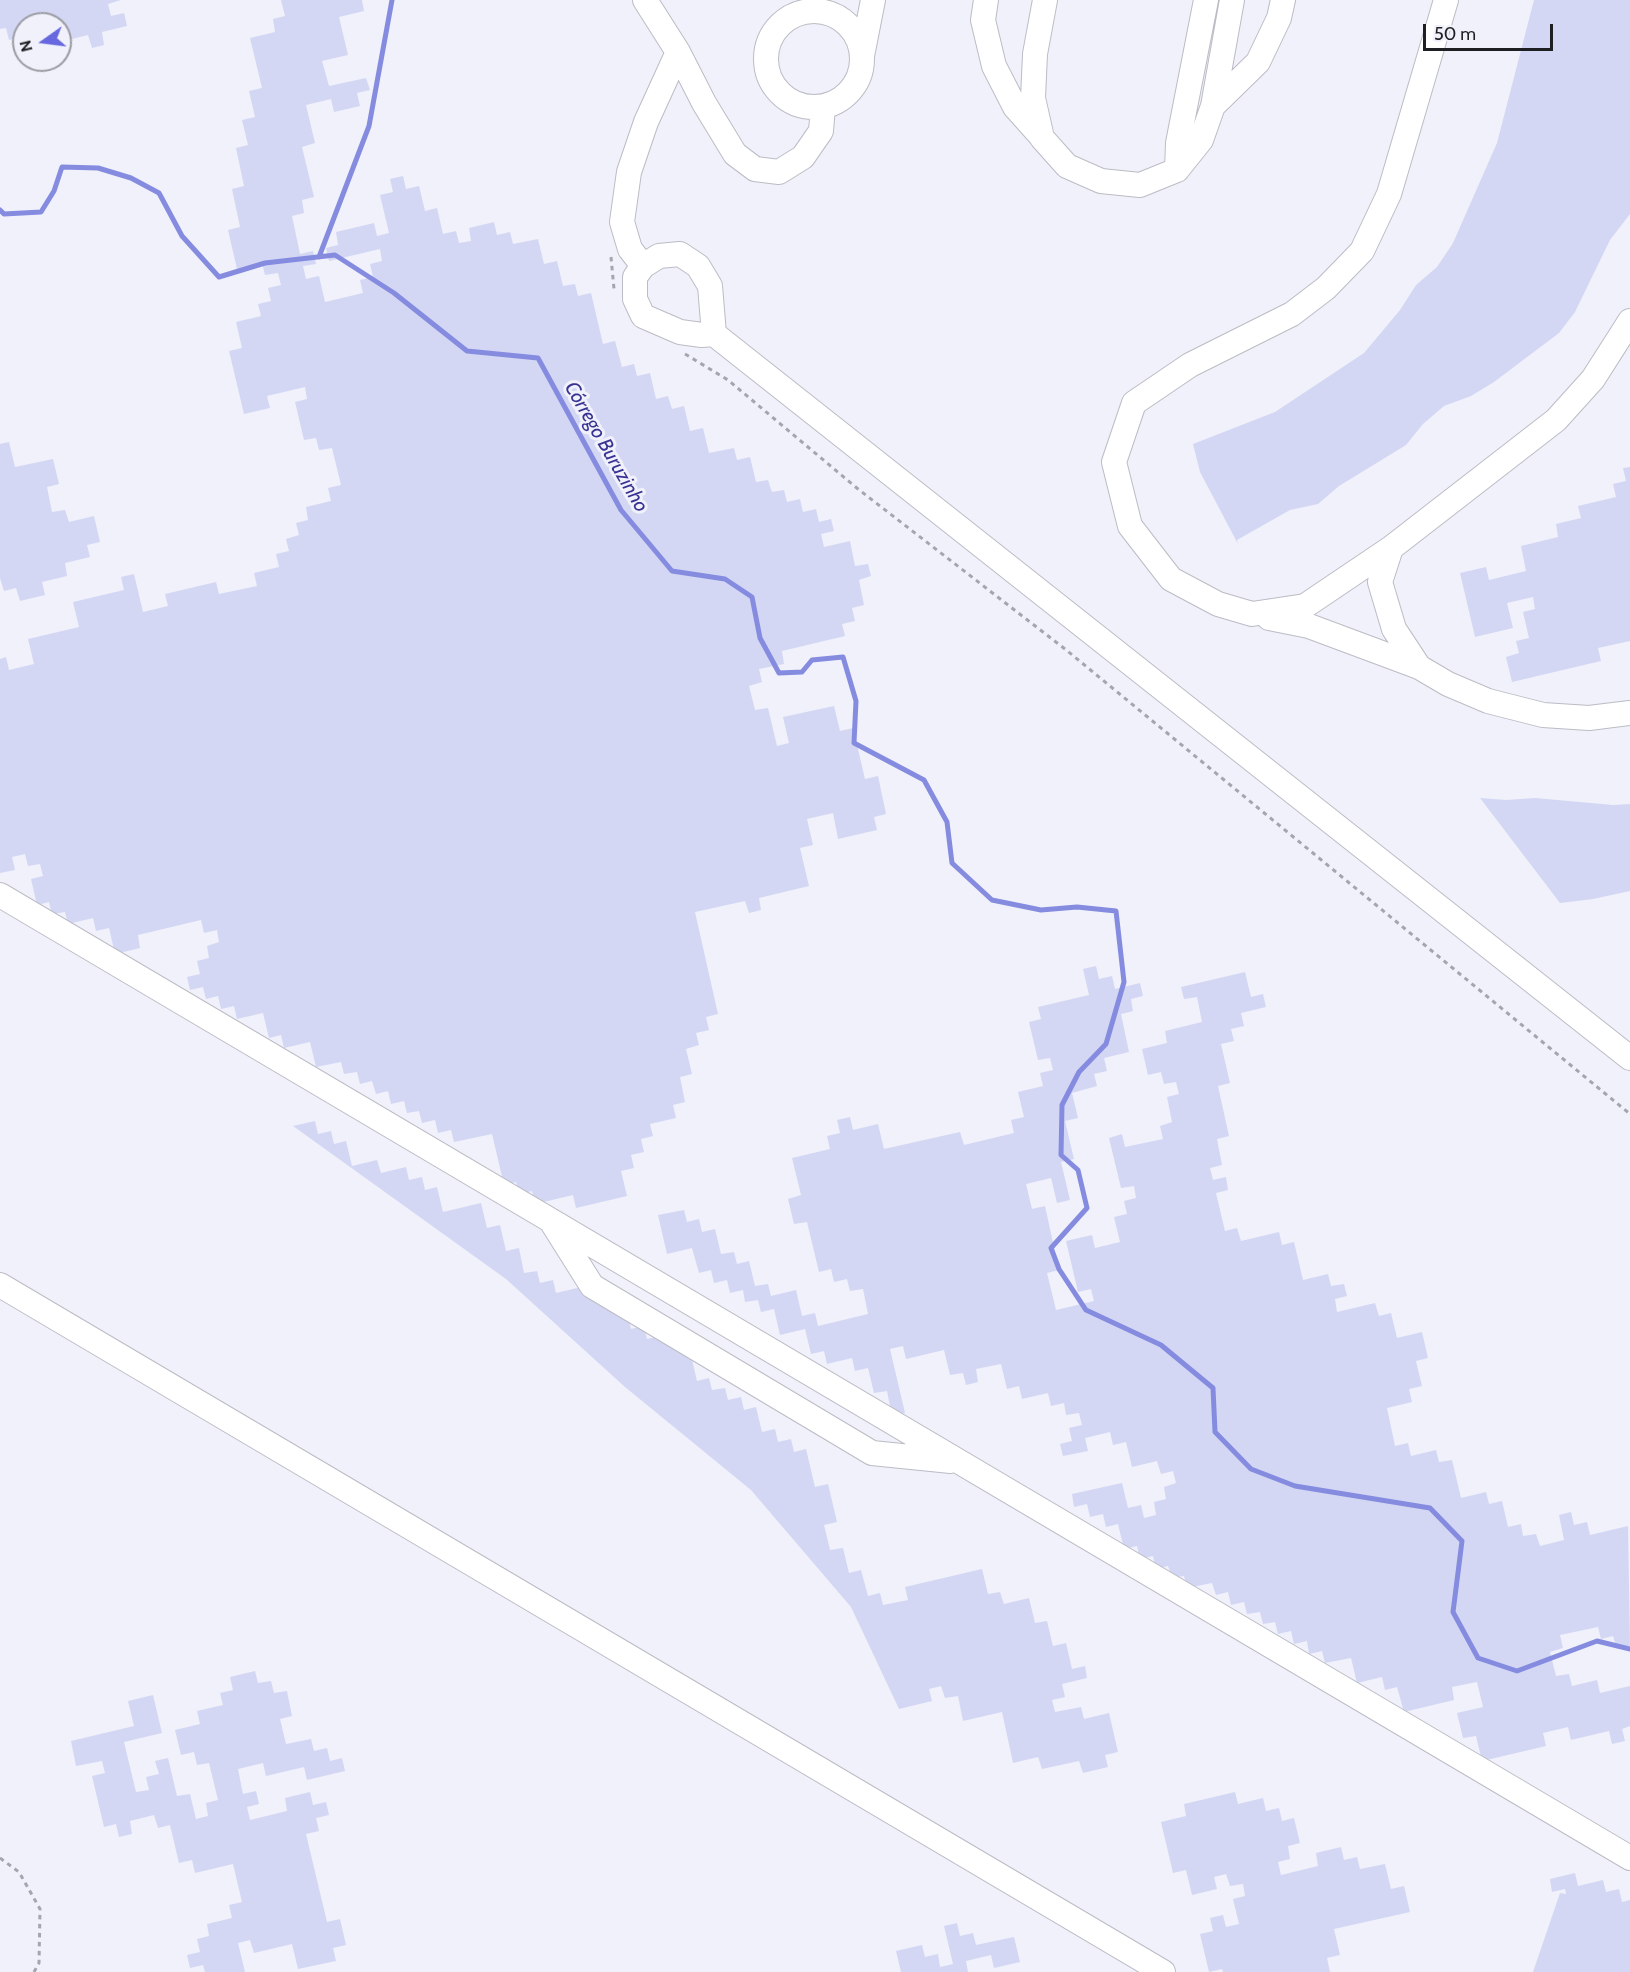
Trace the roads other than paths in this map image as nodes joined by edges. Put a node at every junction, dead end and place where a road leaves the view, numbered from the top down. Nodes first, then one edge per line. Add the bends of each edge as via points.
1 (645, 0) edge
2 (780, 0) edge
3 (873, 0) edge
4 (986, 0) edge
5 (1045, 0) edge
6 (1206, 0) edge
7 (1232, 0) edge
8 (1282, 0) edge
9 (1446, 0) edge
10 (820, 6) edge
11 (778, 28) junction
12 (678, 52) junction
13 (862, 56) junction
14 (1213, 106) junction
15 (823, 107) junction
16 (1042, 138) junction
17 (1177, 170) junction
18 (643, 266) junction
19 (1630, 321) edge
20 (714, 334) junction
21 (1391, 548) junction
22 (1251, 615) junction
23 (1419, 667) junction
24 (1630, 712) edge
25 (0, 895) edge
26 (1630, 1058) edge
27 (550, 1220) junction
28 (0, 1285) edge
29 (959, 1462) junction
30 (1630, 1858) edge
31 (1163, 1972) edge

1 - 12 lane
2 - 11 lane
3 - 13 lane
4 - 16 lane via 983,20 994,66 1015,106
5 - 16 lane via 1035,54 1033,98
6 - 17 lane via 1178,143
7 - 14 lane
8 - 14 lane via 1279,18 1258,62
9 - 22 lane via 1389,194 1362,251 1326,288 1292,314 1190,365 1134,404 1114,462 1130,526 1171,579 1218,604
10 - 11 lane via 796,15
10 - 13 lane via 849,26
11 - 15 lane via 766,60 773,83 789,100
12 - 15 lane via 735,154 755,169 779,172 803,157 821,130
12 - 18 lane via 646,122 629,172 622,222 630,249
13 - 15 lane via 853,88
14 - 17 lane via 1201,140
16 - 17 lane via 1067,166 1101,181 1140,185
18 - 20 lane via 635,278 635,300 644,316 680,332
18 - 20 lane via 659,256 680,254 698,266 710,286
19 - 21 lane via 1593,379 1556,420
20 - 26 lane
21 - 22 lane via 1305,606
21 - 23 lane via 1380,582 1394,629
22 - 23 lane via 1310,626
23 - 24 lane via 1488,701 1543,715 1589,718
25 - 27 lane
27 - 29 lane
27 - 29 lane via 592,1286 872,1453
28 - 31 lane
29 - 30 lane

